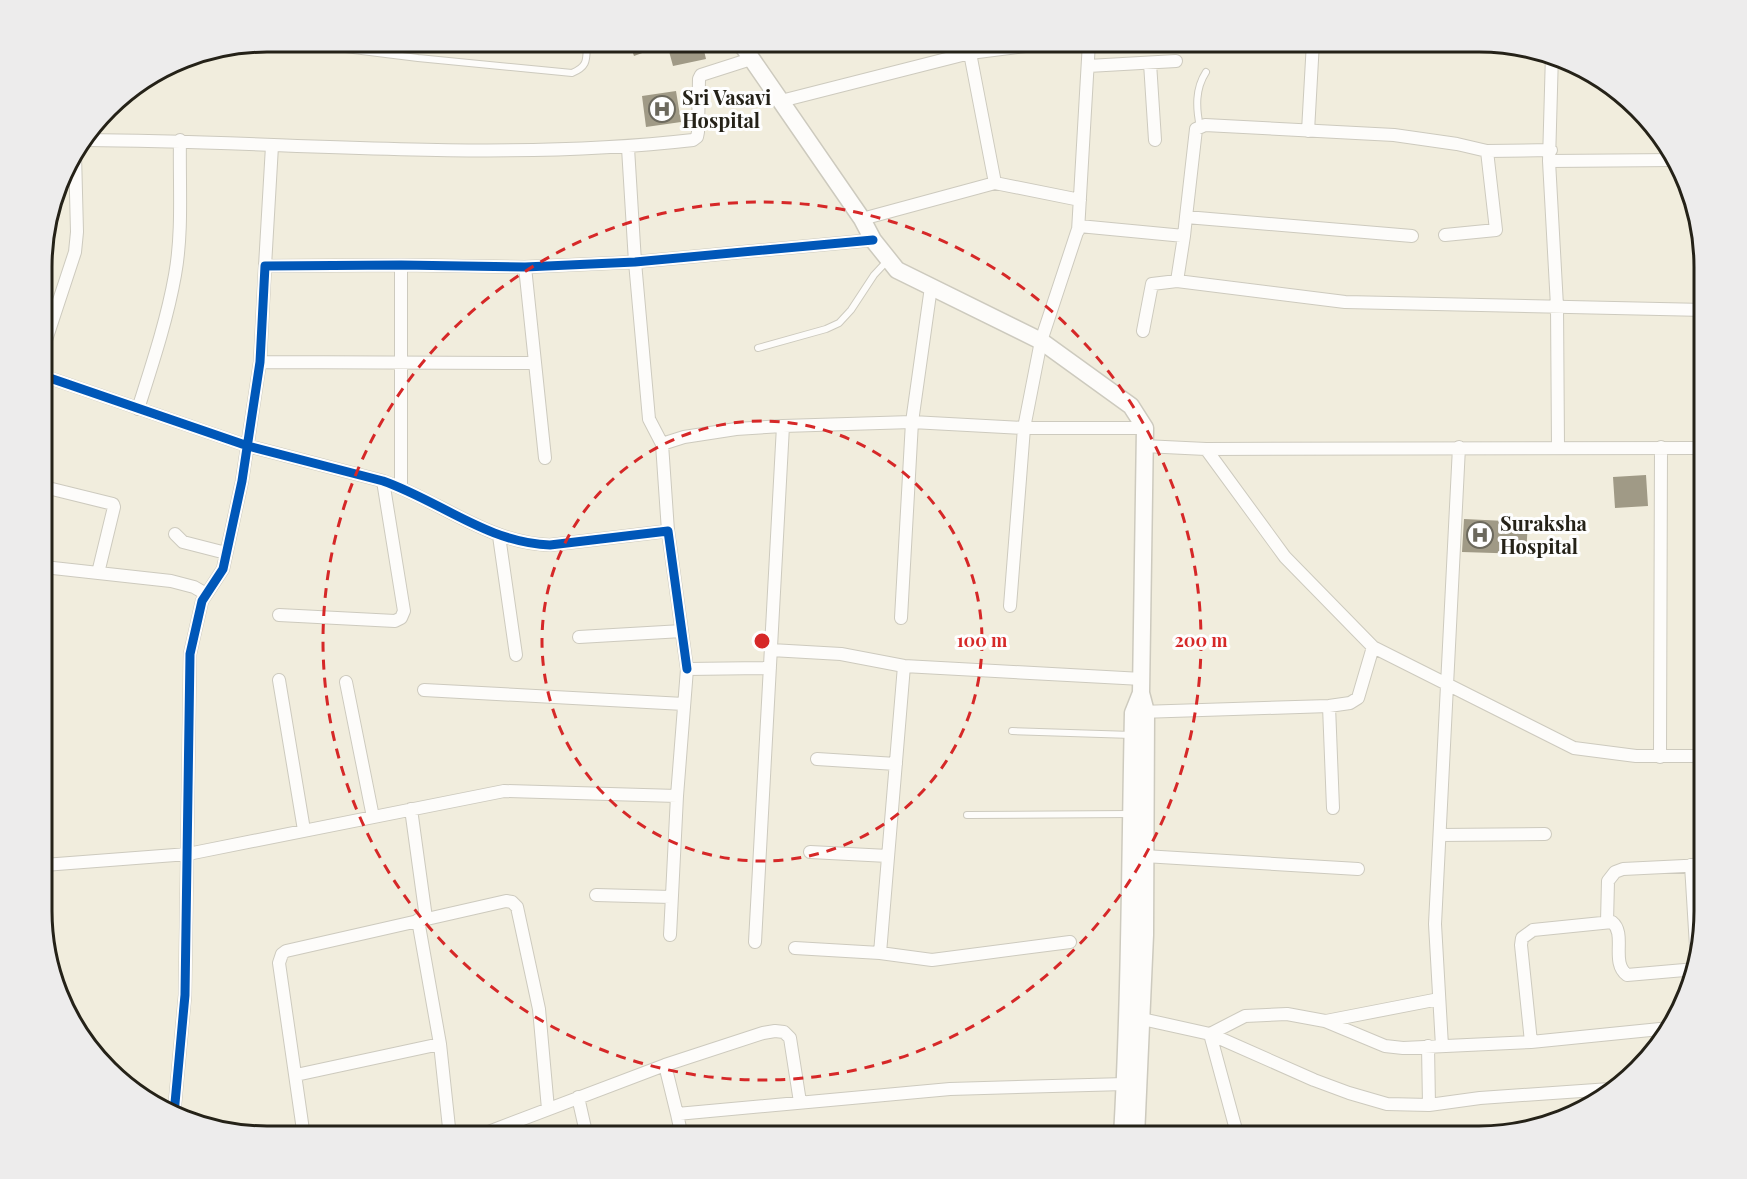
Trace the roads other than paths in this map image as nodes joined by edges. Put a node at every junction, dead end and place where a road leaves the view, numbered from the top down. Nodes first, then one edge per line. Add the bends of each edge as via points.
1 (370, 52) edge
2 (586, 52) edge
3 (746, 52) edge
4 (978, 52) edge
5 (1089, 52) edge
6 (1312, 52) edge
7 (970, 53) junction
8 (751, 59) junction
9 (1176, 61) dead end
10 (1150, 63) junction
11 (1552, 65) edge
12 (1088, 66) junction
13 (1206, 72) dead end
14 (781, 101) junction
15 (1200, 127) junction
16 (1308, 131) junction
17 (95, 140) edge
18 (180, 140) junction
19 (1155, 140) dead end
20 (272, 146) junction
21 (628, 148) junction
22 (1488, 151) junction
23 (1550, 155) junction
24 (1666, 160) edge
25 (75, 171) edge
26 (995, 183) junction
27 (1080, 200) junction
28 (1186, 217) junction
29 (862, 219) junction
30 (1078, 231) junction
31 (1445, 235) dead end
32 (1184, 236) junction
33 (1412, 236) dead end
34 (873, 240) junction
35 (889, 260) junction
36 (635, 262) junction
37 (402, 265) junction
38 (266, 266) junction
39 (525, 267) junction
40 (1177, 281) junction
41 (932, 287) junction
42 (1557, 306) junction
43 (1694, 310) edge
44 (52, 322) edge
45 (1143, 331) dead end
46 (1041, 341) junction
47 (758, 348) dead end
48 (260, 362) junction
49 (401, 363) junction
50 (535, 363) junction
51 (52, 379) edge
52 (138, 409) junction
53 (912, 422) junction
54 (783, 426) junction
55 (1024, 428) junction
56 (1145, 428) junction
57 (662, 444) junction
58 (248, 446) junction
59 (1144, 446) junction
60 (1459, 447) junction
61 (1558, 447) junction
62 (1661, 447) junction
63 (1206, 448) junction
64 (1694, 448) edge
65 (545, 458) dead end
66 (383, 481) junction
67 (400, 487) junction
68 (52, 488) edge
69 (668, 531) junction
70 (175, 534) dead end
71 (499, 536) junction
72 (226, 553) junction
73 (52, 568) edge
74 (98, 573) junction
75 (206, 594) junction
76 (1010, 606) dead end
77 (279, 615) dead end
78 (901, 618) dead end
79 (682, 631) junction
80 (579, 637) dead end
81 (1373, 648) junction
82 (771, 650) junction
83 (516, 655) dead end
84 (904, 666) junction
85 (770, 668) junction
86 (687, 669) junction
87 (279, 680) dead end
88 (346, 682) dead end
89 (1446, 685) junction
90 (1142, 686) junction
91 (424, 690) dead end
92 (684, 704) junction
93 (1329, 706) junction
94 (1140, 712) junction
95 (1012, 731) dead end
96 (1132, 735) junction
97 (1694, 756) edge
98 (1660, 757) junction
99 (817, 759) dead end
100 (896, 764) junction
101 (677, 796) junction
102 (1334, 808) dead end
103 (411, 809) junction
104 (1130, 814) junction
105 (967, 815) dead end
106 (373, 817) junction
107 (304, 830) junction
108 (1545, 834) dead end
109 (1440, 836) junction
110 (810, 852) dead end
111 (188, 854) junction
112 (888, 856) junction
113 (1144, 856) junction
114 (52, 865) edge
115 (1691, 866) junction
116 (1694, 866) edge
117 (1358, 869) dead end
118 (596, 896) dead end
119 (671, 897) junction
120 (1694, 914) edge
121 (422, 919) junction
122 (1607, 922) junction
123 (670, 935) dead end
124 (1137, 935) junction
125 (755, 942) dead end
126 (1070, 942) dead end
127 (795, 948) dead end
128 (880, 953) junction
129 (1686, 970) edge
130 (1439, 999) junction
131 (1142, 1019) junction
132 (1325, 1021) junction
133 (1659, 1029) edge
134 (1210, 1034) junction
135 (1531, 1042) junction
136 (440, 1044) junction
137 (1442, 1046) junction
138 (1428, 1047) junction
139 (664, 1065) junction
140 (296, 1075) junction
141 (1125, 1084) junction
142 (1599, 1090) edge
143 (578, 1097) junction
144 (800, 1102) junction
145 (175, 1105) edge
146 (1429, 1105) junction
147 (548, 1109) junction
148 (677, 1114) junction
149 (303, 1126) edge
150 (449, 1126) edge
151 (506, 1126) edge
152 (585, 1126) edge
153 (680, 1126) edge
154 (1123, 1126) edge
155 (1137, 1126) edge
156 (1235, 1126) edge

1 - 2 lane via 572,73 581,69
3 - 8 main road
4 - 7 street
5 - 12 street
6 - 16 street
7 - 14 street
7 - 26 street
8 - 14 main road
8 - 21 street via 701,75 698,132 693,140
9 - 10 street
10 - 12 street
10 - 19 street
11 - 23 street
12 - 27 street
13 - 15 lane via 1198,94
14 - 29 main road
15 - 16 street
15 - 28 street via 1196,129
16 - 22 street via 1394,135
17 - 18 street
18 - 20 street
18 - 52 street via 176,273
20 - 21 street
20 - 38 street
21 - 36 street
22 - 23 street
22 - 31 street via 1496,230
23 - 24 street
23 - 42 street
25 - 44 street via 75,252
26 - 27 street
26 - 29 street
27 - 30 street
28 - 32 street
28 - 33 street
29 - 34 main road
30 - 32 street via 1079,226
30 - 46 street
32 - 40 street
34 - 35 main road
34 - 36 street
35 - 41 main road via 897,270
35 - 47 lane via 839,323
36 - 39 street
36 - 57 street via 649,419
37 - 38 street
37 - 39 street
37 - 49 street
38 - 48 street
39 - 50 street
40 - 42 street via 1345,302
40 - 45 street via 1152,284
41 - 46 main road
41 - 53 street
42 - 43 street
42 - 61 street
46 - 55 street
46 - 56 main road via 1131,406
48 - 49 street
48 - 58 street
49 - 50 street
49 - 67 street
50 - 65 street
51 - 52 street
52 - 58 street
53 - 54 street
53 - 55 street
53 - 78 street
54 - 57 street via 735,429
54 - 82 street
55 - 56 street
55 - 76 street
56 - 59 main road
57 - 69 street
58 - 66 street
58 - 72 street
59 - 63 street
59 - 90 main road
60 - 61 street
60 - 63 street
60 - 89 street
61 - 62 street
62 - 64 street
62 - 98 street
63 - 81 street via 1285,557
66 - 67 street
66 - 77 street via 404,611 401,618 395,621
67 - 71 street
68 - 74 street via 113,504
69 - 71 street via 550,545
69 - 79 street
70 - 72 street via 183,542
71 - 83 street
72 - 75 street via 223,569
73 - 74 street
74 - 75 street via 171,581
75 - 111 street via 190,654
79 - 80 street
79 - 86 street
81 - 89 street
81 - 93 street via 1358,698
82 - 84 street via 841,654
82 - 85 street
84 - 90 street
84 - 100 street
85 - 86 street
85 - 125 street
86 - 92 street
87 - 107 street
88 - 106 street
89 - 98 street via 1574,748
89 - 109 street
90 - 94 main road
91 - 92 street
92 - 101 street
93 - 94 street
93 - 102 street
94 - 96 main road
94 - 113 main road
95 - 96 lane
96 - 104 main road
97 - 98 street
99 - 100 street
100 - 112 street
101 - 103 street via 504,790
101 - 119 street
103 - 106 street
103 - 121 street
104 - 105 lane
104 - 124 main road
106 - 107 street
107 - 111 street
108 - 109 street
109 - 130 street via 1436,924
110 - 112 street
111 - 114 street
111 - 145 street via 185,995
112 - 128 street
113 - 117 street
113 - 124 main road
115 - 116 street
115 - 120 street
115 - 122 street via 1615,872 1608,881
118 - 119 street
119 - 123 street
121 - 136 street
121 - 140 street via 282,954 279,963
121 - 147 street via 506,901 517,907 539,1008
122 - 129 street via 1617,928 1619,965 1627,975
122 - 135 street via 1533,930 1522,938
124 - 131 main road
124 - 141 main road via 1128,1002
126 - 128 street via 932,960
127 - 128 street
130 - 132 street
130 - 137 street
131 - 134 street
131 - 155 main road
132 - 134 street via 1287,1014 1245,1016
132 - 138 street via 1385,1046
133 - 135 street
134 - 146 street via 1348,1093 1387,1104
134 - 156 street
135 - 137 street
136 - 140 street
136 - 150 street
137 - 138 street
138 - 146 street
139 - 143 street
139 - 144 street via 763,1033 784,1032 790,1038
139 - 148 street
140 - 149 street
141 - 144 street via 950,1089
141 - 154 main road
142 - 146 street
143 - 147 street
143 - 152 street
144 - 148 street
147 - 151 street
148 - 153 street

